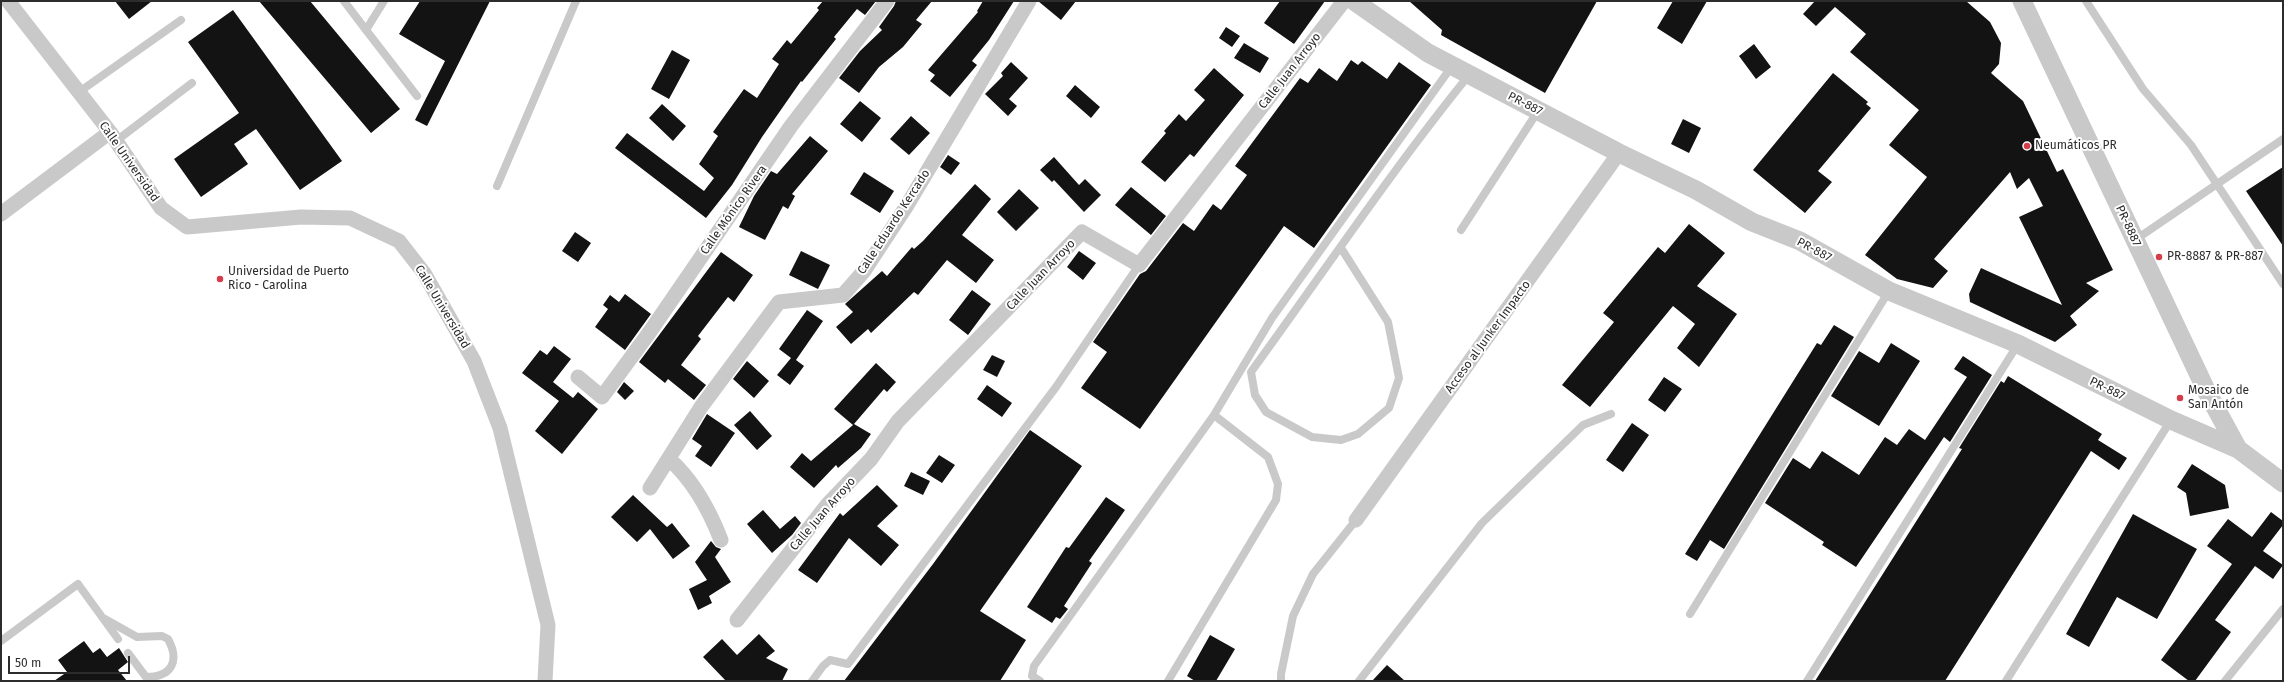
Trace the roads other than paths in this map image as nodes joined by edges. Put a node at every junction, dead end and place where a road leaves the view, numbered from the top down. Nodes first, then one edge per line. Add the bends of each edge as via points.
1 (8, 1) edge
2 (344, 1) edge
3 (384, 1) edge
4 (576, 1) edge
5 (888, 1) edge
6 (1030, 1) edge
7 (1344, 1) edge
8 (1354, 1) edge
9 (2022, 1) edge
10 (2086, 1) edge
11 (181, 20) dead end
12 (366, 30) junction
13 (1452, 66) junction
14 (1469, 75) junction
15 (192, 83) dead end
16 (79, 92) junction
17 (417, 96) dead end
18 (1538, 111) junction
19 (113, 137) junction
20 (2283, 139) edge
21 (1619, 153) junction
22 (2217, 184) junction
23 (497, 186) dead end
24 (1, 214) edge
25 (1461, 230) dead end
26 (2135, 240) junction
27 (1341, 248) junction
28 (1139, 265) junction
29 (2283, 284) edge
30 (1889, 291) junction
31 (2018, 344) junction
32 (578, 377) dead end
33 (1611, 414) dead end
34 (1214, 415) junction
35 (2171, 420) junction
36 (2238, 449) junction
37 (669, 458) junction
38 (2283, 483) edge
39 (650, 488) dead end
40 (1356, 520) joint
41 (721, 540) dead end
42 (2283, 610) edge
43 (1690, 614) dead end
44 (102, 618) junction
45 (737, 620) dead end
46 (118, 640) dead end
47 (1, 641) edge
48 (128, 653) dead end
49 (545, 681) edge
50 (812, 681) edge
51 (1040, 681) edge
52 (1168, 681) edge
53 (1281, 681) edge
54 (1359, 681) edge
55 (1808, 681) edge
56 (2006, 681) edge
57 (2225, 681) edge

1 - 16 street, Calle Universidad
2 - 12 lane
3 - 12 lane
4 - 23 lane
5 - 32 street, Calle Mónico Rivera via 791,126 602,397
6 - 37 street, Calle Eduardo Kercado via 906,207 864,271 843,295 779,302 701,406
7 - 28 street, Calle Juan Arroyo
8 - 13 street, PR-887 via 1428,53
9 - 26 street, PR-8887 / PR-8887
10 - 22 lane via 2143,89 2191,145
11 - 16 lane
12 - 17 lane
13 - 14 street, PR-887
13 - 34 lane via 1272,318
14 - 18 street, PR-887
14 - 27 lane
15 - 19 lane
16 - 19 street, Calle Universidad
18 - 21 street, PR-887
18 - 25 lane
19 - 24 street
19 - 49 street, Calle Universidad via 161,208 187,227 301,216 350,218 399,241 412,257 424,273 474,361 500,428 548,626
20 - 22 lane
21 - 30 street, PR-887 via 1696,190 1752,222 1800,241
21 - 40 street, Acceso al Junker Impacto
22 - 26 lane
22 - 29 lane
26 - 36 street, PR-8887 / PR-8887 via 2207,392
27 - 27 lane via 1251,372 1256,395 1266,412 1312,437 1341,440 1358,434 1389,408 1400,378 1388,322
28 - 45 street, Calle Juan Arroyo via 1082,232 898,421 871,459 828,504
28 - 50 lane via 1056,387 848,664 830,660
30 - 31 street, PR-887
30 - 43 lane
31 - 35 street, PR-887
31 - 55 lane
33 - 54 lane via 1583,425 1482,523
34 - 51 lane via 1034,666 1032,676
34 - 52 lane via 1268,457 1278,484 1276,500
35 - 36 street, PR-887
35 - 56 lane
36 - 38 street, PR-887
37 - 39 street, Calle Eduardo Kercado
37 - 41 street via 682,470 710,514
40 - 53 lane via 1313,574 1293,616
42 - 57 lane
44 - 46 lane
44 - 47 lane via 78,584
44 - 48 lane via 137,637 162,636 168,639 174,656 173,666 157,677 146,677

